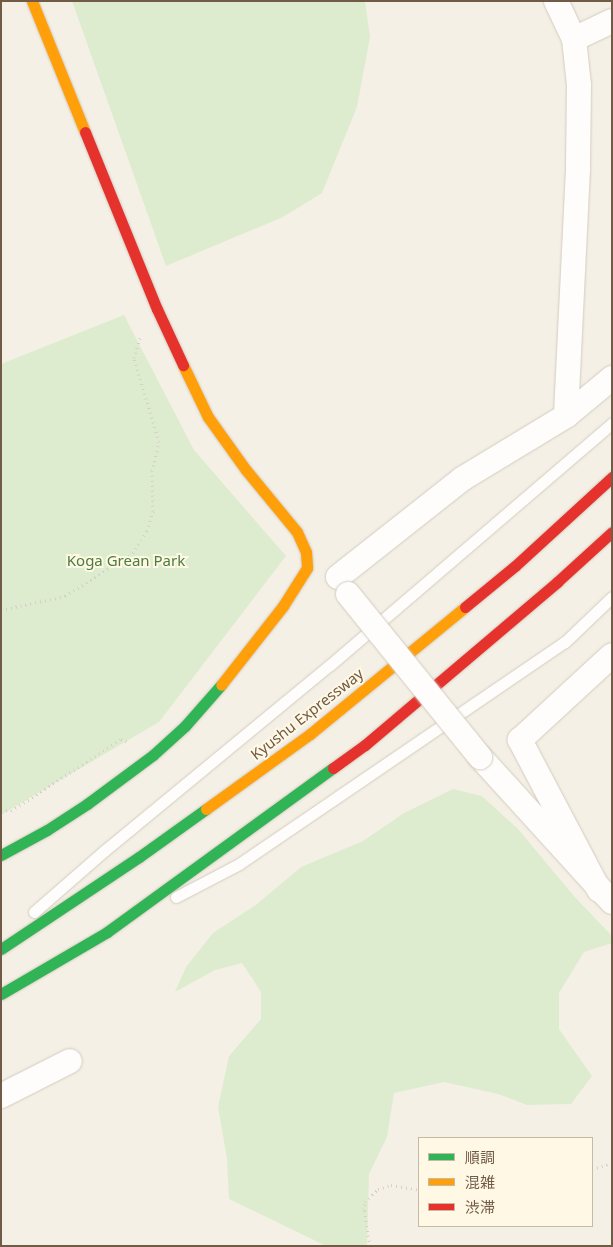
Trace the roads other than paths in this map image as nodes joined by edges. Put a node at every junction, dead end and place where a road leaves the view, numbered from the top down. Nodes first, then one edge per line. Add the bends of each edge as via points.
1 (32, 1) edge
2 (556, 1) edge
3 (612, 21) edge
4 (574, 39) junction
5 (612, 378) edge
6 (566, 416) junction
7 (612, 423) edge
8 (612, 477) edge
9 (612, 532) edge
10 (307, 568) junction
11 (343, 585) junction
12 (612, 597) edge
13 (612, 655) edge
14 (1, 855) edge
15 (606, 896) edge
16 (107, 932) junction
17 (1, 942) edge
18 (1, 949) edge
19 (1, 994) edge
20 (70, 1060) dead end
21 (1, 1096) edge

1 - 10 main road via 157,309 208,417 297,532 306,552
2 - 4 street
3 - 4 street
4 - 6 street via 578,85 578,169
5 - 6 street
6 - 11 street via 462,478
7 - 17 lane via 330,665 104,851
8 - 18 main road, Kyushu Expressway via 515,566 310,734 139,857
9 - 16 main road via 364,745
10 - 11 street
10 - 14 main road via 283,606 228,678 153,755 87,804
11 - 15 street, bridge via 480,757
12 - 16 lane via 565,642 239,864
13 - 15 street via 520,740
16 - 19 main road
20 - 21 street

